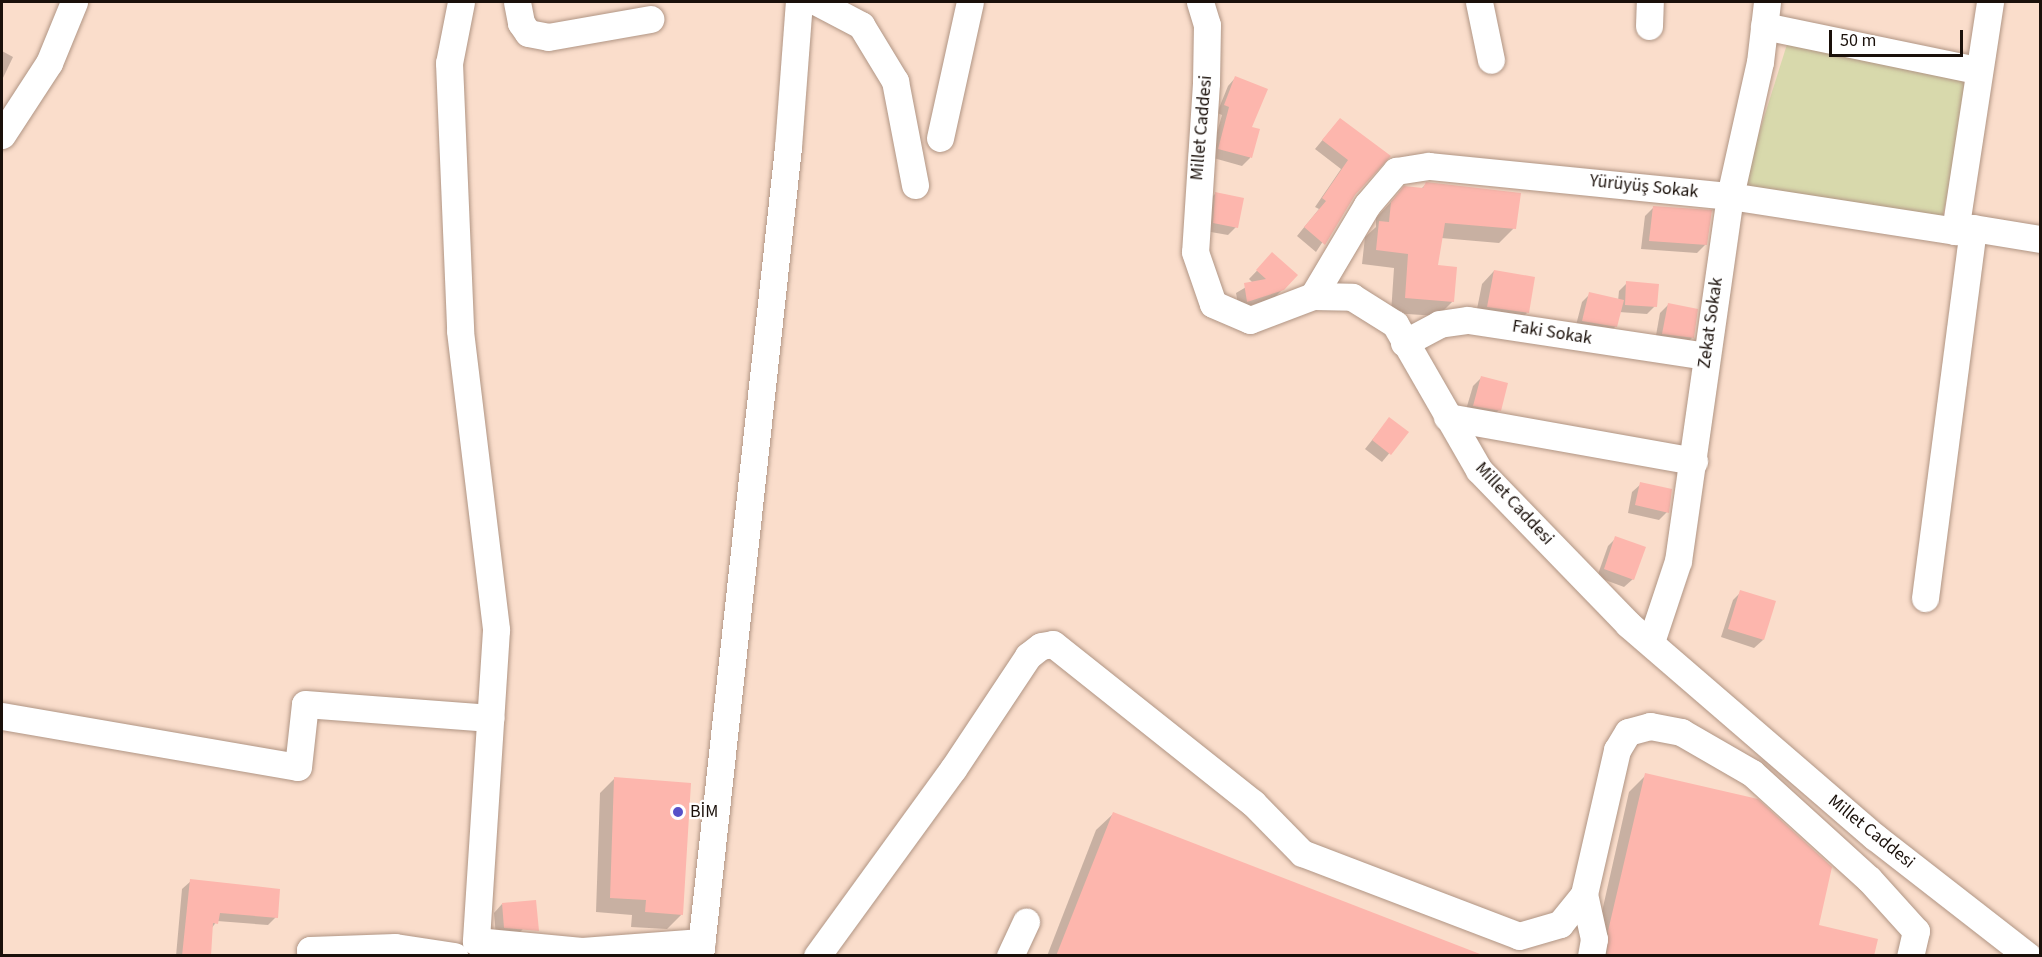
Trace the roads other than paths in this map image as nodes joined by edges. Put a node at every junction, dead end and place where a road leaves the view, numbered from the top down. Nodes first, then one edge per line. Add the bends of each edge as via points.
1 (74, 2) edge
2 (461, 2) edge
3 (517, 2) edge
4 (799, 2) edge
5 (817, 2) edge
6 (970, 2) edge
7 (1200, 2) edge
8 (1479, 2) edge
9 (1990, 2) edge
10 (1765, 14) edge
11 (650, 19) dead end
12 (1491, 60) dead end
13 (1977, 70) junction
14 (2, 135) edge
15 (939, 138) dead end
16 (915, 185) dead end
17 (1730, 196) junction
18 (1964, 229) junction
19 (2040, 239) edge
20 (1313, 296) junction
21 (1404, 343) junction
22 (1705, 356) junction
23 (1448, 417) junction
24 (1694, 461) junction
25 (1925, 598) dead end
26 (1651, 642) junction
27 (2, 716) edge
28 (490, 718) junction
29 (1584, 894) junction
30 (1026, 922) dead end
31 (1516, 946) edge
32 (701, 949) edge
33 (311, 956) edge
34 (454, 956) edge
35 (817, 956) edge
36 (1010, 956) edge
37 (1591, 956) edge
38 (1910, 956) edge
39 (2028, 956) edge

1 - 14 street via 49,63
2 - 28 street via 449,63 450,98 460,331 496,630
3 - 11 street via 521,23 528,33 548,37
4 - 32 street via 786,158
5 - 16 street via 861,25 895,81
6 - 15 street
7 - 20 street, Millet Caddesi via 1207,25 1206,83 1195,252 1213,304 1250,320
8 - 12 street
9 - 13 street
10 - 13 street
10 - 17 street, Zekat Sokak
13 - 18 street
17 - 18 street, Yürüyüş Sokak
17 - 20 street, Yürüyüş Sokak via 1429,166 1396,171 1367,205
17 - 22 street, Zekat Sokak
18 - 19 street, Yürüyüş Sokak
18 - 25 street
20 - 21 street, Millet Caddesi via 1352,297 1395,324
21 - 22 street, Faki Sokak via 1439,324 1468,320
21 - 23 street, Millet Caddesi
22 - 24 street, Zekat Sokak
23 - 24 street
23 - 26 street, Millet Caddesi via 1479,470
24 - 26 street, Zekat Sokak via 1678,561
26 - 39 street, Millet Caddesi via 1875,837
27 - 28 street via 298,767 305,704
28 - 32 street via 476,941 582,951
29 - 31 street via 1560,924
29 - 37 street via 1594,939
29 - 38 street via 1617,750 1628,732 1650,726 1681,732 1752,773 1869,879 1916,931
30 - 36 street
31 - 35 street via 1302,853 1253,802 1053,644 1041,646 1028,656 953,769
33 - 34 street via 310,950 395,947

